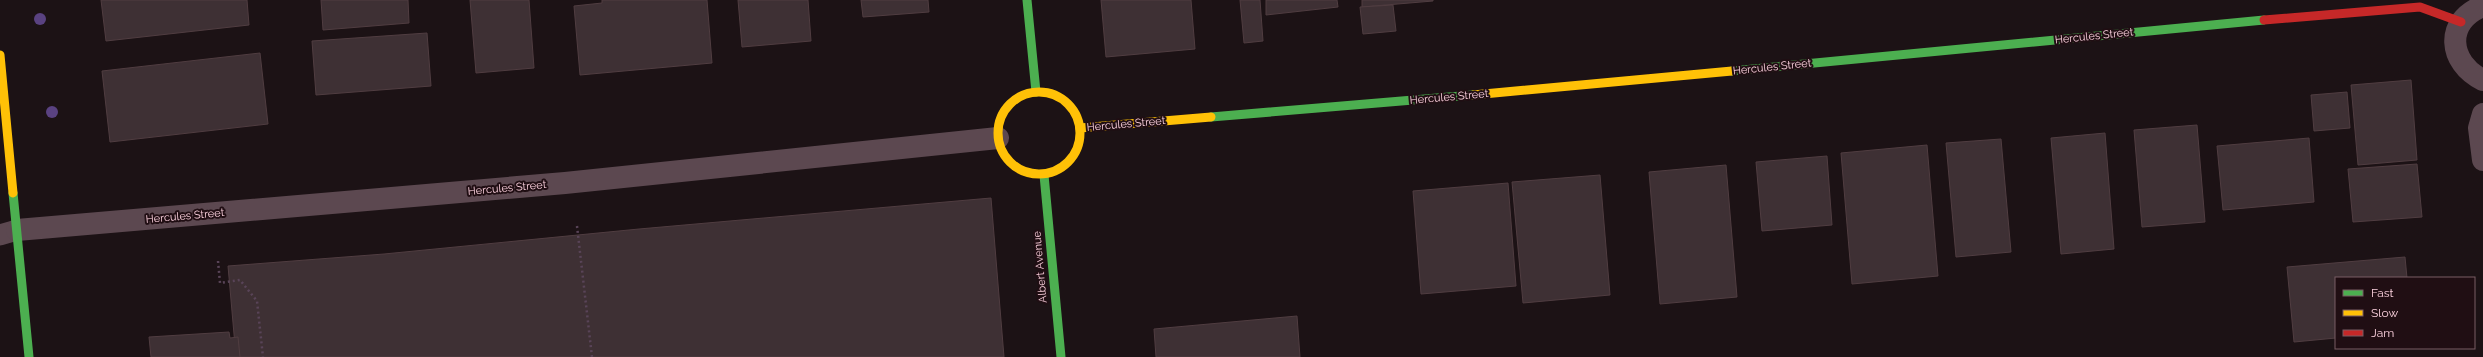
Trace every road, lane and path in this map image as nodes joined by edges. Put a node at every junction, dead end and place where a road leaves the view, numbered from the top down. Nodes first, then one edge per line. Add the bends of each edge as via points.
1 (1027, 0) edge
2 (2483, 6) edge
3 (2461, 22) junction
4 (0, 55) edge
5 (2483, 80) edge
6 (1036, 92) junction
7 (2483, 114) edge
8 (1080, 128) junction
9 (4, 134) edge
10 (998, 138) junction
11 (2483, 160) edge
12 (1044, 175) junction
13 (577, 226) dead end
14 (8, 233) edge
15 (218, 261) dead end
16 (29, 357) edge
17 (263, 357) edge
18 (592, 357) edge
19 (1061, 357) edge

1 - 6 street
2 - 3 street via 2472,10
3 - 5 street via 2455,36 2455,50 2461,64 2470,74
3 - 8 street, Hercules Street via 2420,7 2338,13 1628,81
4 - 9 street
6 - 8 street via 1049,93 1065,101 1077,116
6 - 10 street via 1023,95 1007,107 998,125
7 - 11 street via 2479,128
8 - 12 street via 1079,145 1071,159 1059,170
9 - 14 street
10 - 12 street via 1003,154 1013,166 1028,174
10 - 14 street, Hercules Street via 564,183
12 - 19 street, Albert Avenue
13 - 18 path
14 - 16 street
15 - 17 path via 220,283 240,280 257,302

